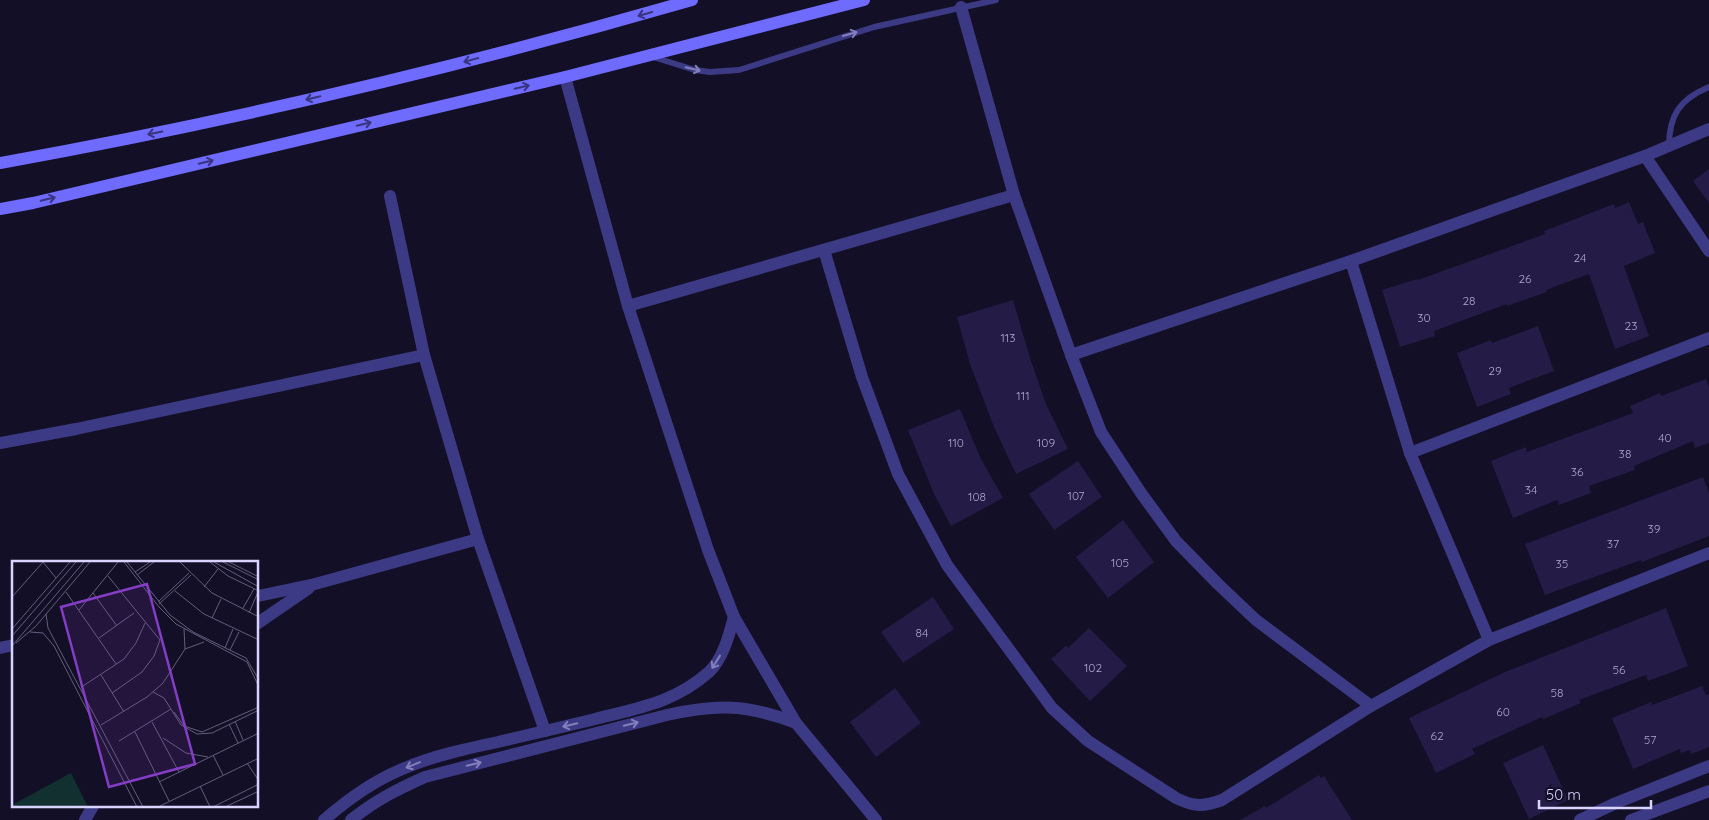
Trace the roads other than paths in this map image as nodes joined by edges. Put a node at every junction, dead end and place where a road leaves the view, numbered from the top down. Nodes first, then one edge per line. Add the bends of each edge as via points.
1 (692, 0) edge
2 (864, 0) edge
3 (996, 0) edge
4 (961, 7) junction
5 (647, 55) junction
6 (565, 77) junction
7 (1709, 87) edge
8 (1709, 129) edge
9 (1669, 146) junction
10 (1645, 156) junction
11 (0, 163) edge
12 (1014, 195) junction
13 (390, 196) dead end
14 (0, 209) edge
15 (824, 250) junction
16 (1709, 252) edge
17 (1351, 261) junction
18 (628, 306) junction
19 (1709, 338) edge
20 (424, 355) junction
21 (1071, 355) junction
22 (0, 443) edge
23 (1410, 453) junction
24 (478, 539) junction
25 (1709, 553) edge
26 (315, 584) junction
27 (259, 596) edge
28 (734, 617) junction
29 (259, 622) edge
30 (1489, 640) junction
31 (663, 701) junction
32 (1371, 706) junction
33 (667, 715) junction
34 (796, 723) junction
35 (545, 731) junction
36 (1709, 766) edge
37 (1709, 791) edge
38 (92, 808) edge
39 (85, 820) edge
40 (324, 820) edge
41 (352, 820) edge
42 (876, 820) edge
43 (1580, 820) edge
44 (1631, 820) edge

1 -> 11 street via 420,74 203,124
2 - 5 street
3 - 4 lane
5 -> 4 lane via 695,70 739,70 866,29
4 - 12 street
5 - 6 street
14 -> 6 street
6 - 18 street
7 - 9 lane via 1686,100 1675,113
8 - 9 street
9 - 10 street
10 - 16 street
10 - 17 street
12 - 15 street
12 - 21 street
13 - 20 street
15 - 18 street
15 - 32 street via 865,386 898,474 929,532 947,565 1052,708 1088,742 1176,798 1200,806 1222,800
17 - 21 street
17 - 23 street
18 - 28 street via 708,550
19 - 23 street
20 - 22 street
20 - 24 street
21 - 32 street via 1101,432 1176,541 1256,620
23 - 30 street
24 - 26 street
24 - 35 street
25 - 30 street
26 - 27 street
26 - 29 street
28 -> 31 street via 729,636 711,670 689,688
28 - 34 street
30 - 32 street
31 - 33 street
31 -> 35 street
33 - 34 street via 723,707 764,712
41 -> 33 street via 395,790 425,777
34 - 42 street
35 -> 40 street via 422,761 376,782
36 - 43 street
37 - 44 street
38 - 39 street

